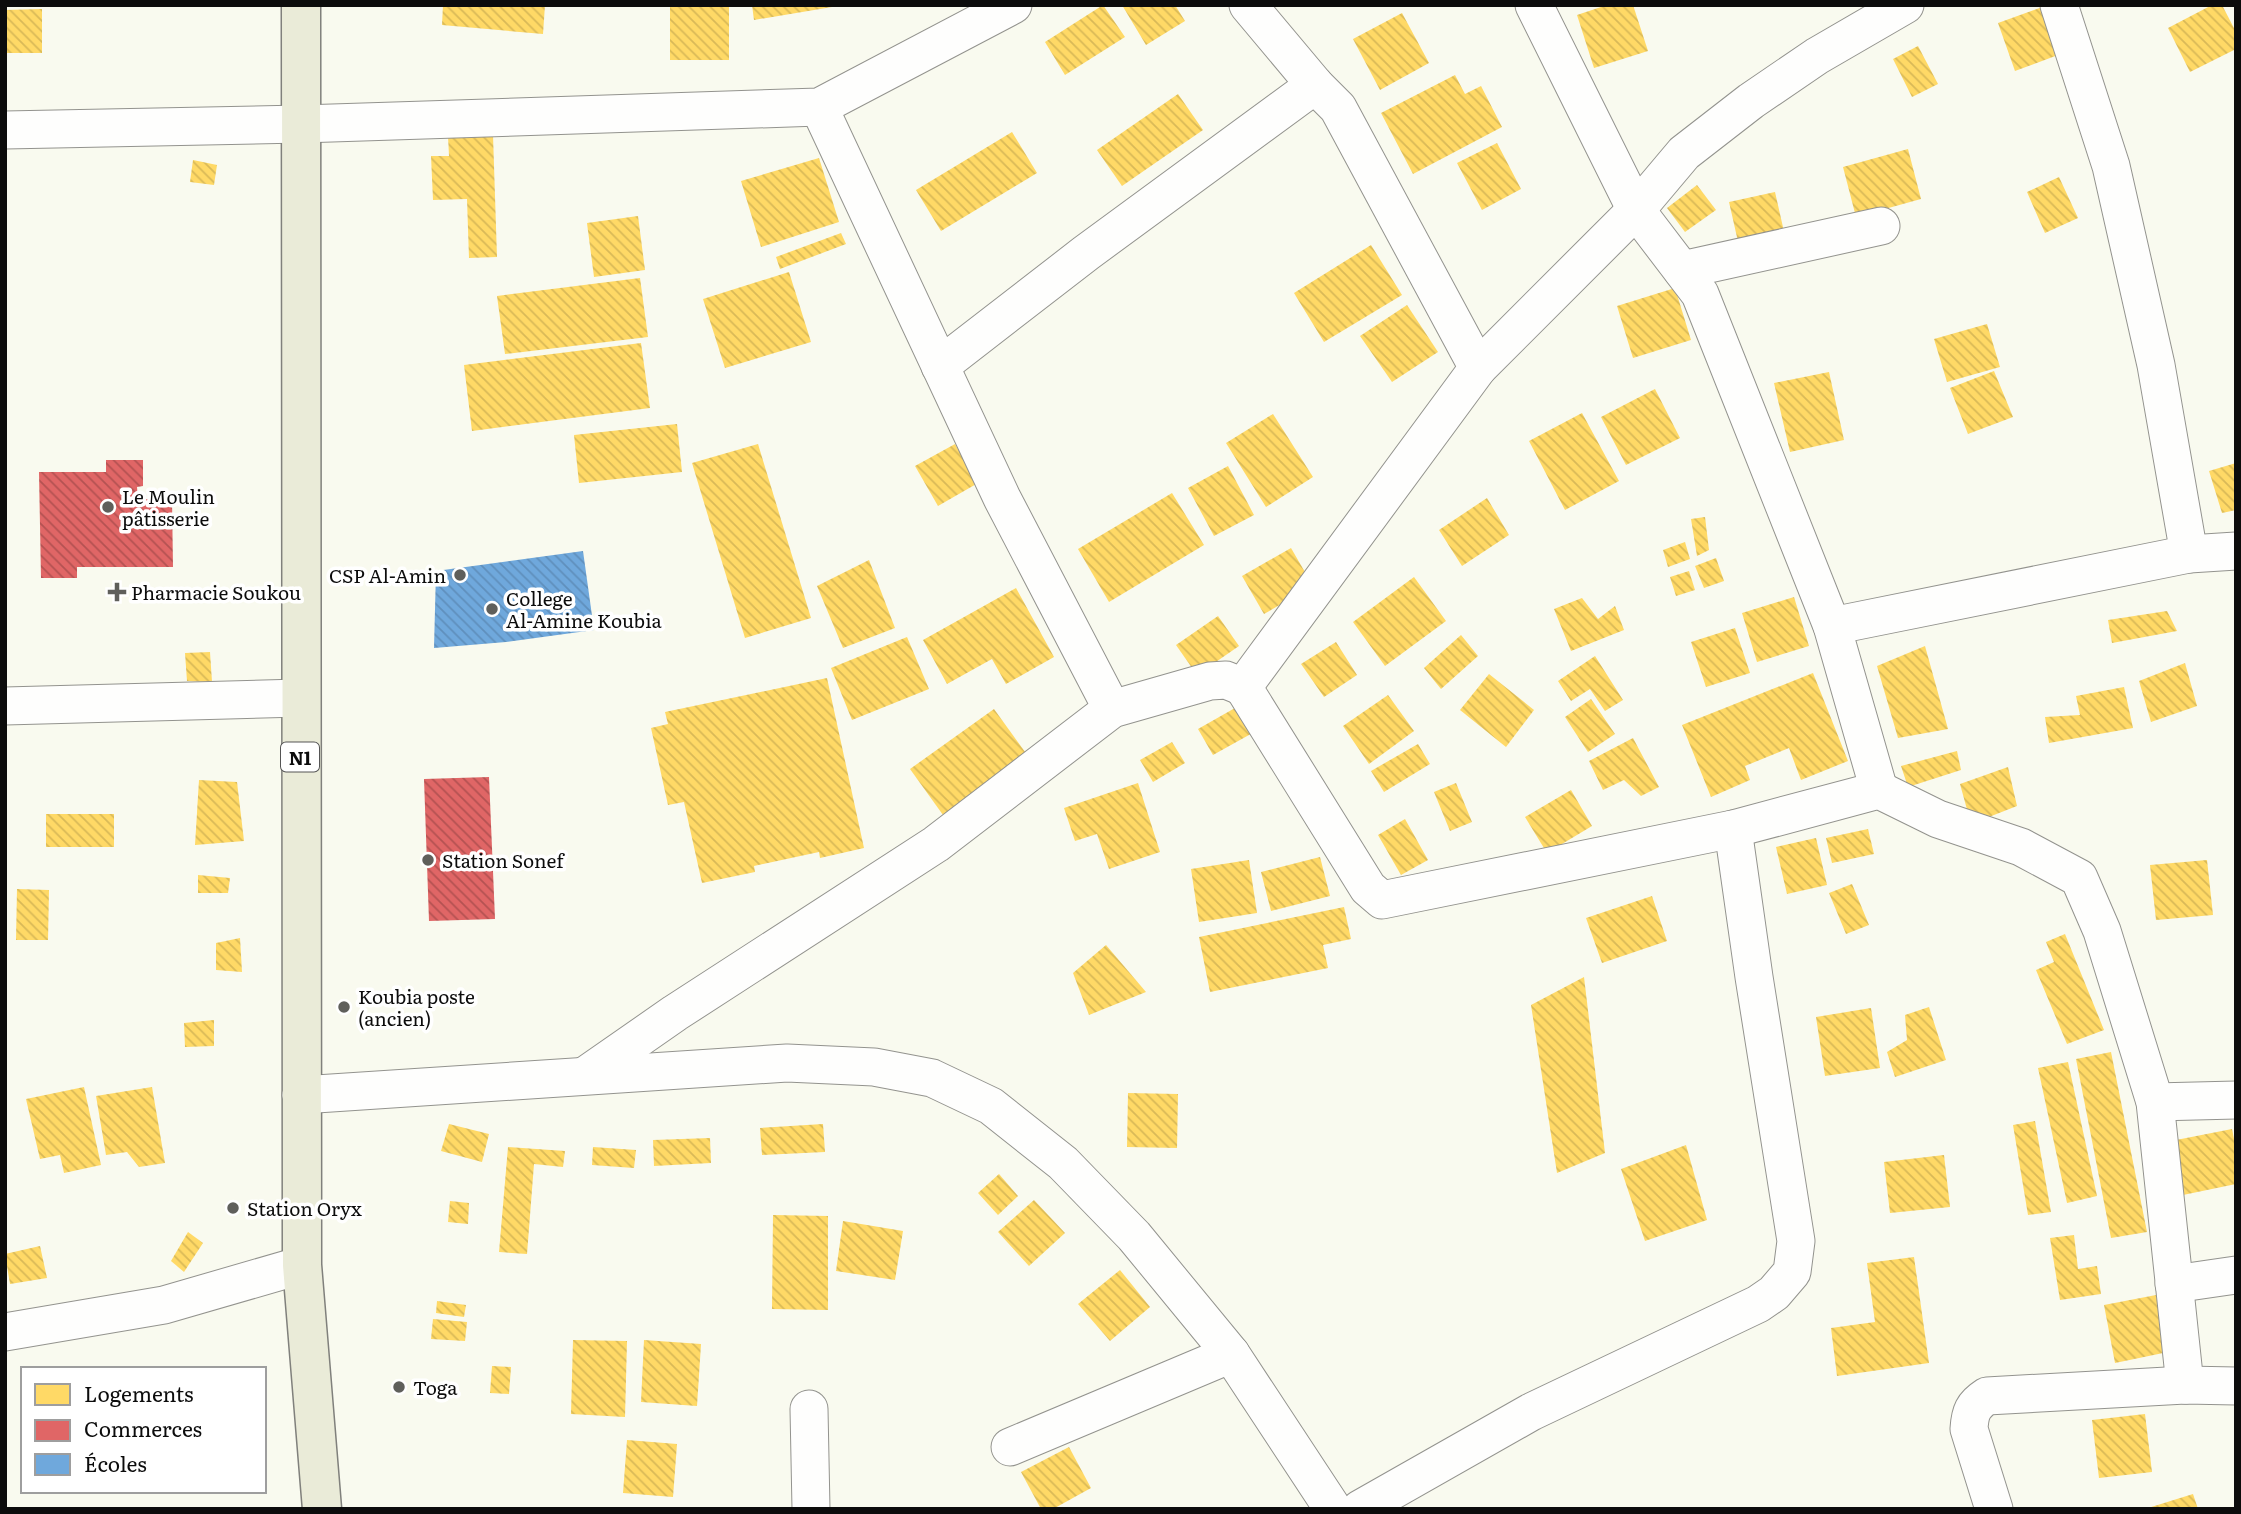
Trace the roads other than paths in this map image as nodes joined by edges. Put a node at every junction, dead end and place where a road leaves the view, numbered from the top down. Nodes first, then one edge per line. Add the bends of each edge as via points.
1 (301, 5) edge
2 (1013, 5) edge
3 (1248, 5) edge
4 (1534, 5) edge
5 (1905, 5) edge
6 (2059, 5) edge
7 (1315, 85) junction
8 (820, 107) junction
9 (302, 124) junction
10 (5, 130) edge
11 (1636, 209) junction
12 (1881, 226) dead end
13 (1682, 270) junction
14 (940, 366) junction
15 (1478, 368) junction
16 (2236, 551) edge
17 (2189, 554) junction
18 (1832, 626) junction
19 (1243, 687) junction
20 (300, 698) junction
21 (5, 705) edge
22 (1112, 709) junction
23 (1879, 790) junction
24 (1733, 829) junction
25 (586, 1075) junction
26 (301, 1095) junction
27 (2236, 1100) edge
28 (2155, 1102) junction
29 (302, 1265) junction
30 (2236, 1275) edge
31 (2174, 1284) junction
32 (5, 1332) edge
33 (1231, 1354) junction
34 (2185, 1385) junction
35 (2236, 1386) edge
36 (809, 1409) dead end
37 (1010, 1447) dead end
38 (322, 1509) edge
39 (811, 1509) edge
40 (1333, 1509) edge
41 (1360, 1509) edge
42 (1994, 1509) edge

1 - 9 main road, N1
2 - 8 street
3 - 7 street
4 - 11 street
5 - 11 street via 1751,101 1684,153
6 - 17 street via 2111,166 2156,365
7 - 14 street
7 - 15 street via 1338,108
8 - 9 street
8 - 14 street
9 - 10 street
9 - 20 main road, N1
11 - 13 street
11 - 15 street
12 - 13 street
13 - 18 street via 1700,294
14 - 22 street via 1002,498
15 - 19 street
16 - 17 street
17 - 18 street
18 - 23 street
19 - 22 street via 1226,680 1210,681
19 - 24 street via 1368,888 1382,900
20 - 21 street
20 - 26 main road, N1
22 - 25 street via 936,844
23 - 24 street
23 - 28 street via 1938,818 2021,847 2079,878 2102,931
24 - 41 street via 1796,1241 1792,1272 1758,1304 1531,1412
25 - 26 street
25 - 33 street via 787,1063 874,1067 932,1079 991,1106 1063,1163 1134,1236
26 - 29 main road, N1
27 - 28 street
28 - 31 street
29 - 32 street via 164,1305
29 - 38 main road, N1
30 - 31 street
31 - 34 street
33 - 37 street
33 - 40 street
34 - 35 street
34 - 42 street via 1987,1396 1974,1404 1969,1429
36 - 39 street

